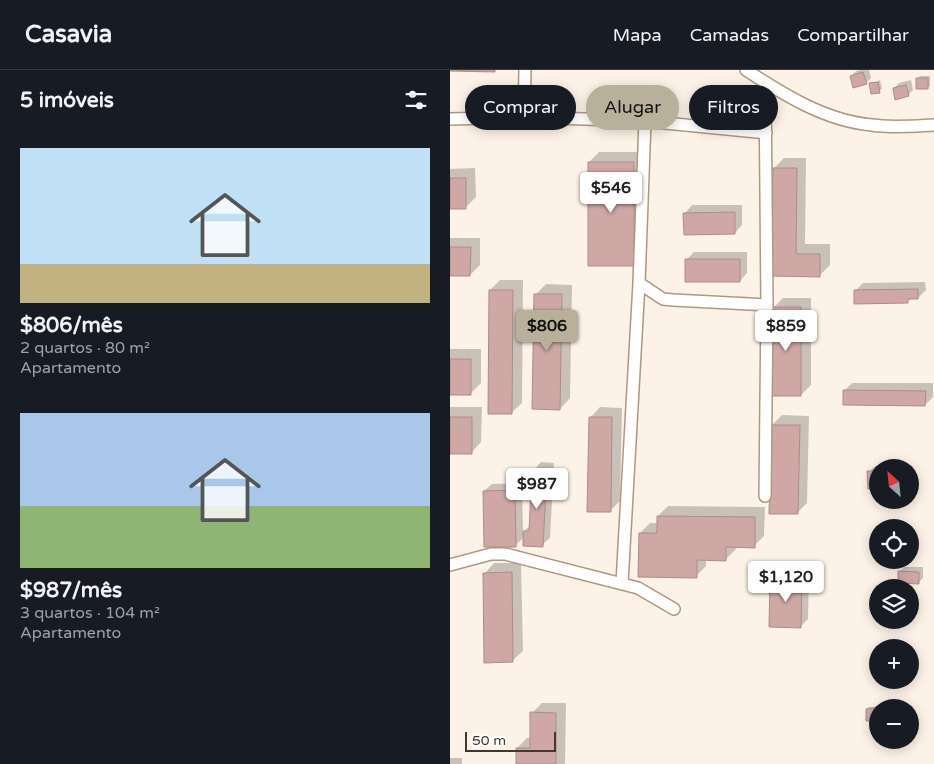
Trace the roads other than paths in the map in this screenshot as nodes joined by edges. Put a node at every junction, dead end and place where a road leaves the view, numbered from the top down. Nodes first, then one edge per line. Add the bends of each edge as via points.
1 (525, 70) edge
2 (746, 70) edge
3 (765, 83) junction
4 (525, 85) edge
5 (450, 118) edge
6 (465, 118) edge
7 (679, 124) edge
8 (934, 126) edge
9 (645, 130) edge
10 (766, 133) junction
11 (639, 283) junction
12 (767, 305) junction
13 (765, 496) dead end
14 (450, 565) edge
15 (622, 583) junction
16 (674, 609) dead end

1 - 4 street
2 - 3 street
3 - 8 street via 802,104 847,121 873,126
3 - 10 street
5 - 6 street
7 - 10 street
9 - 11 street
10 - 12 street
11 - 12 street via 672,300
11 - 15 street
12 - 13 street
14 - 15 street via 481,556 505,554
15 - 16 street via 646,592

